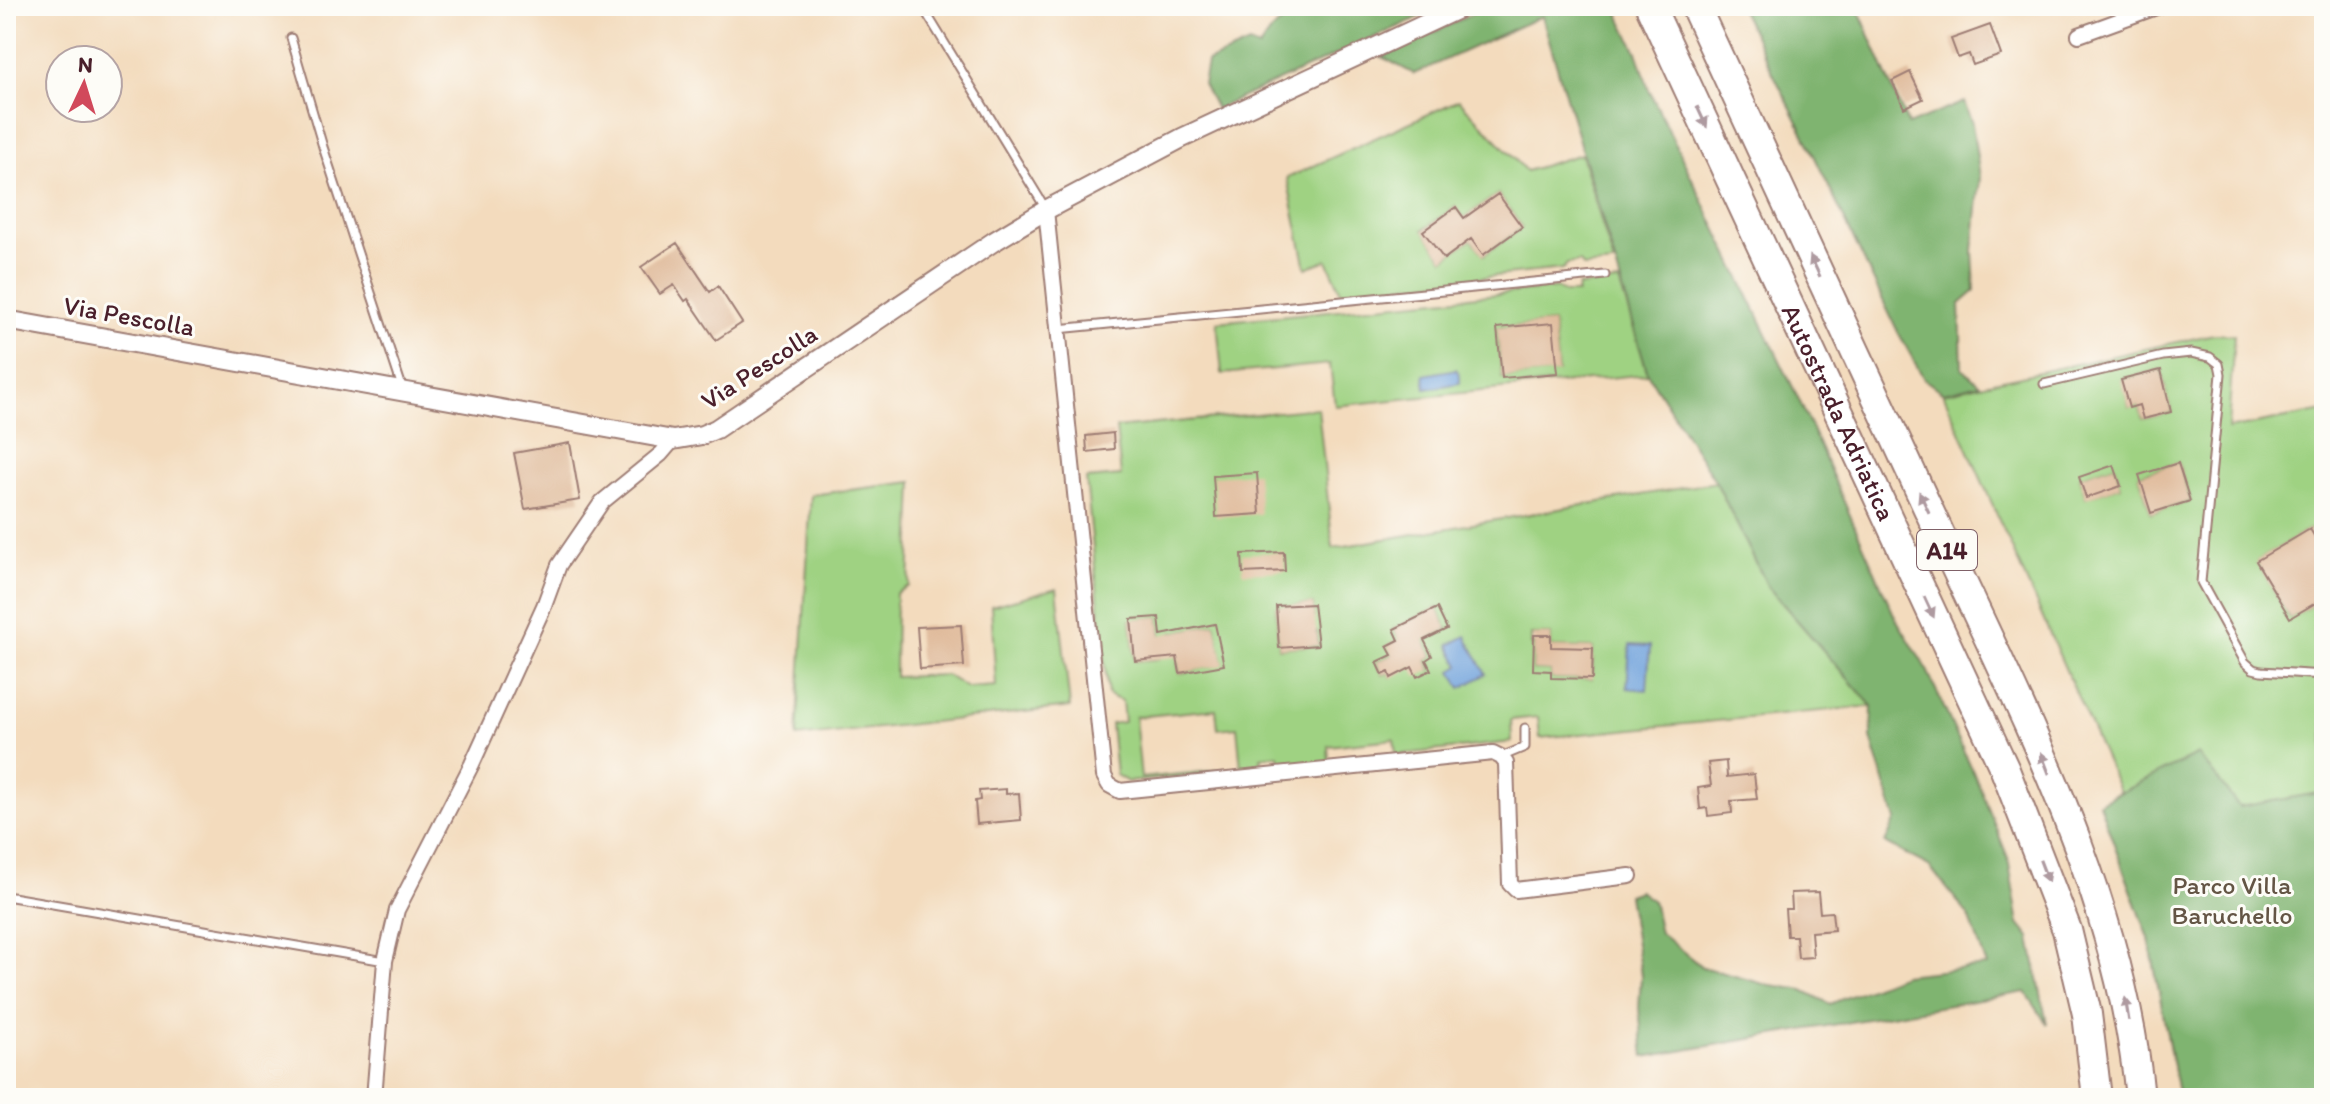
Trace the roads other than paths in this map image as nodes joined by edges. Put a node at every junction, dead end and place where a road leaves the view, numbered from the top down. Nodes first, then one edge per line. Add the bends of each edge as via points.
1 (922, 6) edge
2 (1464, 6) edge
3 (1650, 6) edge
4 (2159, 6) edge
5 (1700, 18) edge
6 (2079, 35) dead end
7 (291, 38) dead end
8 (1046, 210) junction
9 (1605, 275) dead end
10 (6, 320) edge
11 (1058, 329) junction
12 (2044, 384) dead end
13 (404, 392) junction
14 (673, 440) junction
15 (2324, 675) edge
16 (1525, 728) dead end
17 (1501, 757) junction
18 (1630, 876) dead end
19 (6, 896) edge
20 (385, 961) junction
21 (2140, 1092) edge
22 (2096, 1094) edge
23 (374, 1098) edge

1 - 8 lane
2 - 8 street, Via Pescolla via 1182,138
3 -> 22 highway, Autostrada Adriatica / A14 via 2005,770 2067,930 2087,1014
4 - 6 street
21 -> 5 highway, Autostrada Adriatica / A14 via 2125,995 2104,917 2042,754
7 - 13 lane
8 - 11 street
8 - 14 street, Via Pescolla via 716,429
9 - 11 lane
10 - 13 street, Via Pescolla
11 - 17 street via 1109,785 1120,791 1493,753
12 - 15 lane via 2163,356 2191,353 2219,364 2201,582 2253,669
13 - 14 street, Via Pescolla
14 - 20 street via 602,502 559,565 472,764 397,910
16 - 17 lane via 1525,747
17 - 18 street via 1506,763 1510,884 1516,890
19 - 20 lane
20 - 23 street

